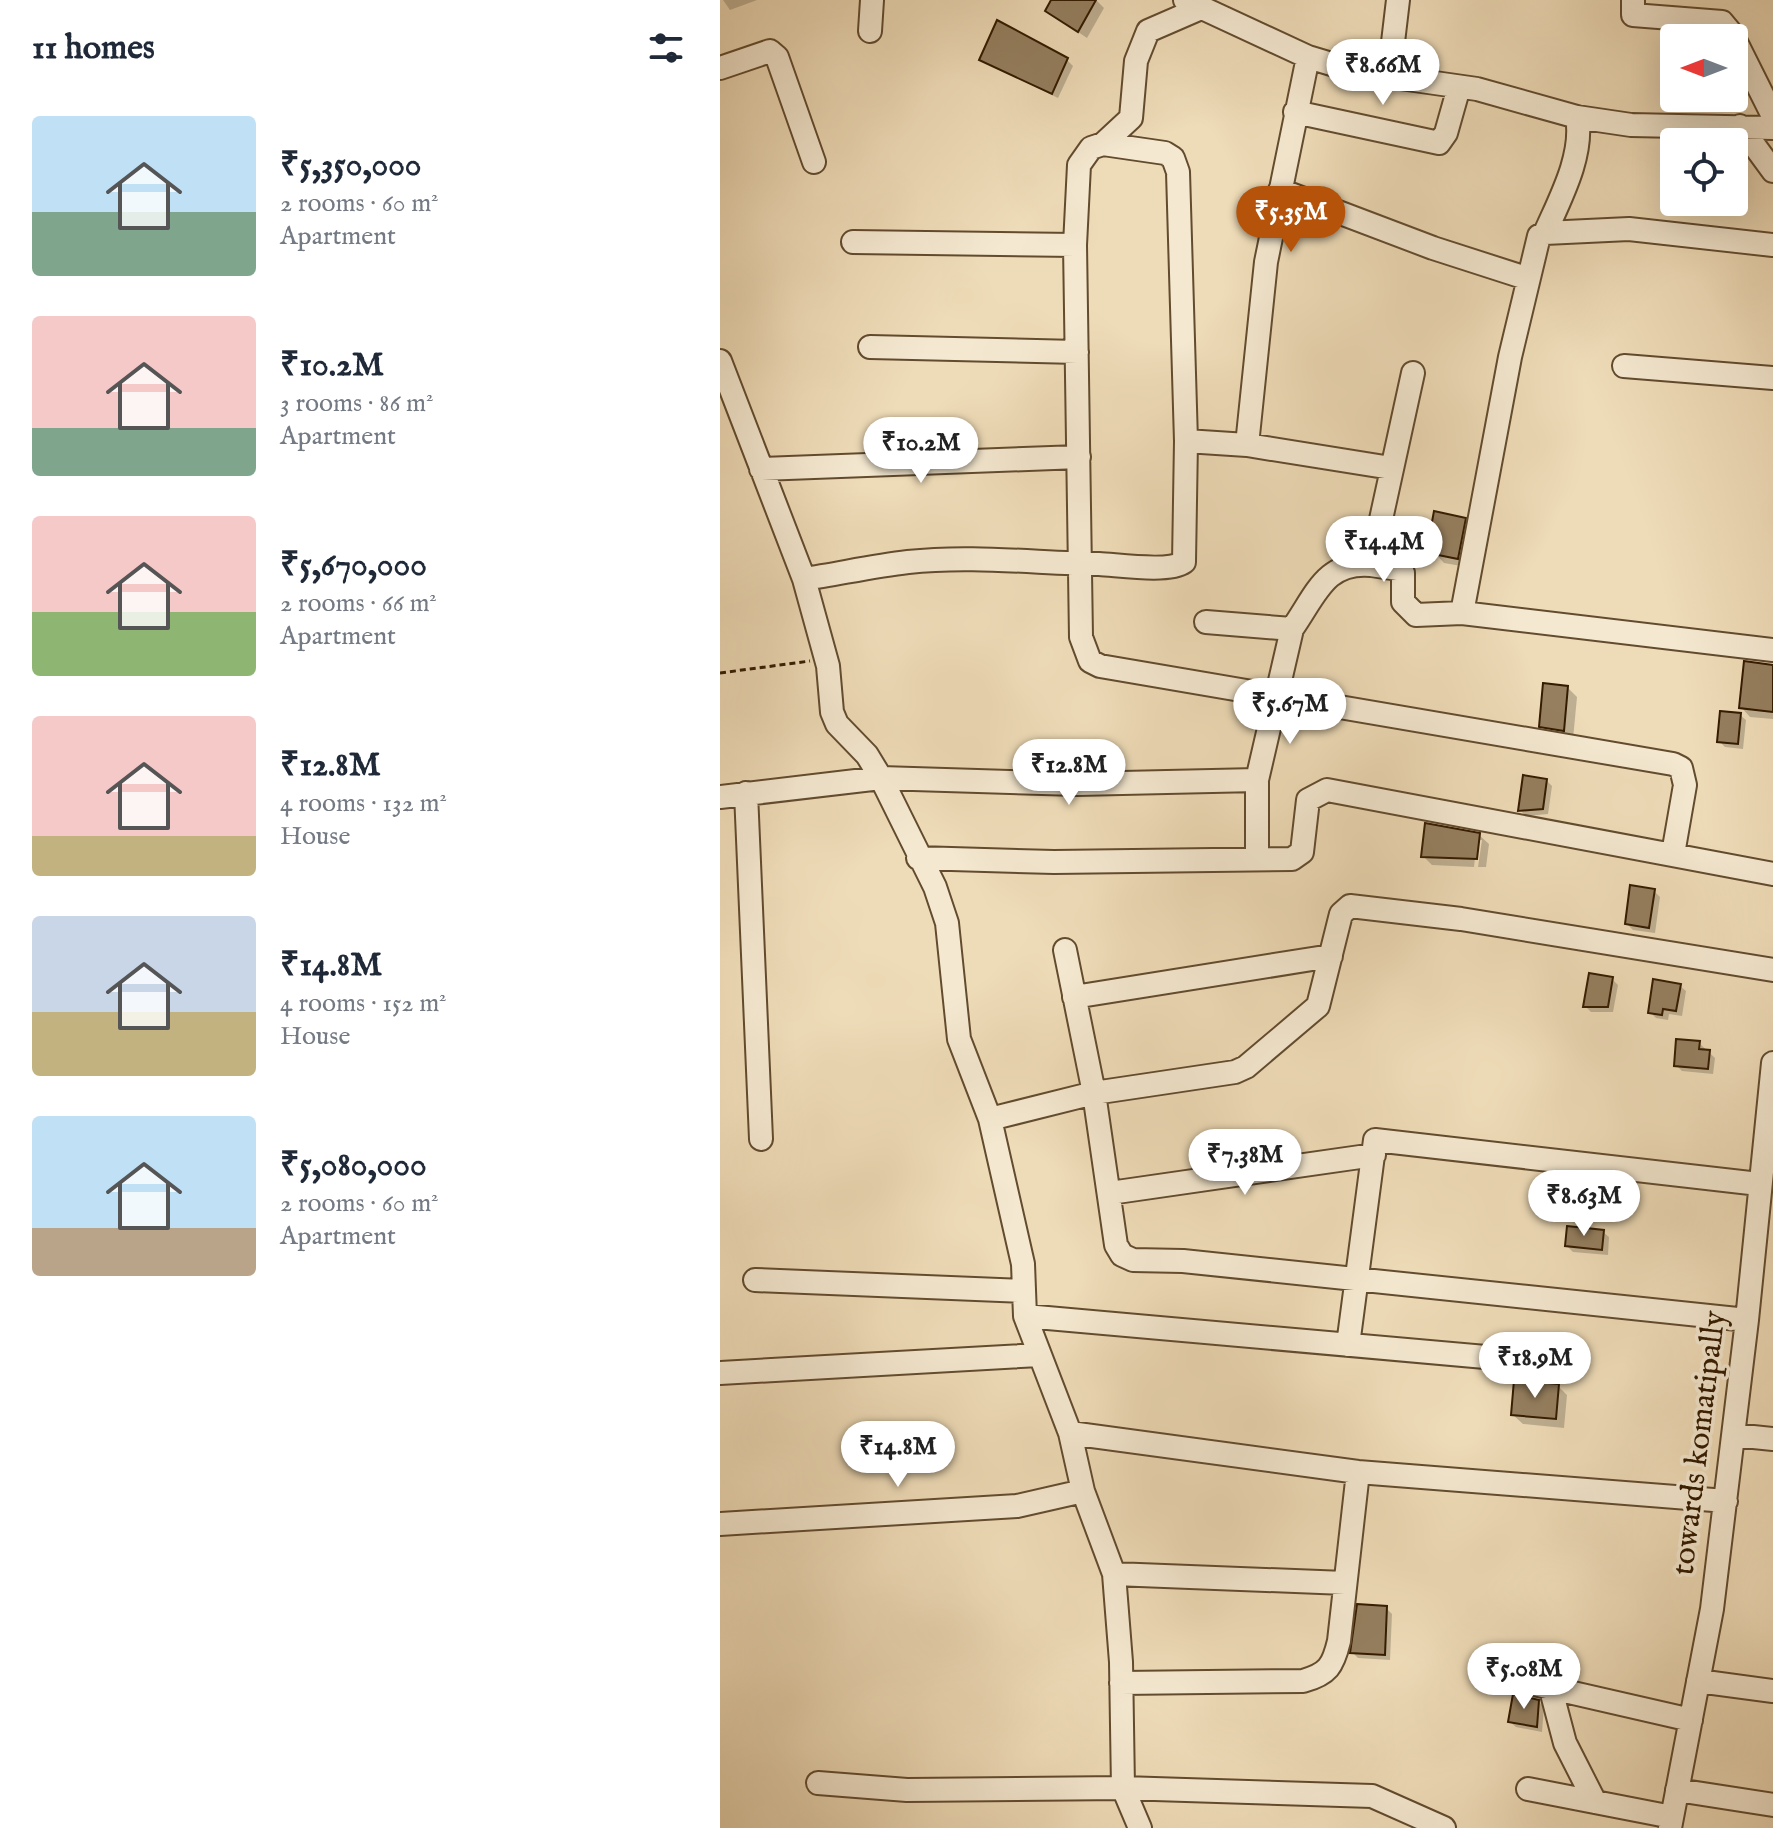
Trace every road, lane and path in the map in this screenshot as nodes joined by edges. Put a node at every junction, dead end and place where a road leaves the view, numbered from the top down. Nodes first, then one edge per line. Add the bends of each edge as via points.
1 (872, 0) edge
2 (1398, 0) edge
3 (1633, 0) edge
4 (1193, 4) edge
5 (870, 31) dead end
6 (1308, 57) junction
7 (720, 68) edge
8 (1389, 76) junction
9 (1459, 87) junction
10 (1295, 112) junction
11 (1773, 116) edge
12 (1577, 117) junction
13 (1740, 126) junction
14 (1773, 128) edge
15 (1103, 144) junction
16 (814, 162) dead end
17 (1773, 171) edge
18 (1280, 190) junction
19 (1545, 233) junction
20 (853, 242) dead end
21 (1075, 245) junction
22 (1773, 245) edge
23 (1526, 278) junction
24 (870, 347) dead end
25 (1077, 352) junction
26 (720, 361) edge
27 (1624, 366) dead end
28 (1413, 373) dead end
29 (1773, 378) edge
30 (1186, 441) junction
31 (1247, 445) junction
32 (1079, 457) junction
33 (1391, 468) junction
34 (761, 469) junction
35 (1081, 564) junction
36 (1371, 565) junction
37 (804, 579) junction
38 (1462, 613) junction
39 (1206, 622) dead end
40 (1292, 629) junction
41 (1773, 650) edge
42 (825, 657) junction
43 (720, 673) edge
44 (1279, 699) junction
45 (881, 778) junction
46 (1257, 780) junction
47 (746, 793) junction
48 (720, 797) edge
49 (1673, 854) junction
50 (918, 858) junction
51 (1257, 859) junction
52 (1773, 874) edge
53 (1065, 950) dead end
54 (1331, 956) junction
55 (1773, 970) edge
56 (1074, 997) junction
57 (1773, 1063) edge
58 (1094, 1093) junction
59 (990, 1119) junction
60 (761, 1139) dead end
61 (1374, 1155) junction
62 (1759, 1184) junction
63 (1110, 1193) junction
64 (755, 1280) dead end
65 (1356, 1280) junction
66 (1023, 1291) junction
67 (1025, 1316) junction
68 (1747, 1320) junction
69 (1348, 1345) junction
70 (1039, 1355) junction
71 (1575, 1365) dead end
72 (720, 1373) edge
73 (1070, 1433) junction
74 (1734, 1435) junction
75 (1773, 1439) edge
76 (1358, 1472) junction
77 (1083, 1491) junction
78 (1726, 1501) junction
79 (720, 1524) edge
80 (1114, 1574) junction
81 (1345, 1583) junction
82 (1512, 1679) dead end
83 (1698, 1681) junction
84 (1121, 1683) junction
85 (1551, 1690) junction
86 (1773, 1691) edge
87 (1691, 1720) junction
88 (818, 1783) dead end
89 (1123, 1788) junction
90 (1528, 1789) dead end
91 (1677, 1790) junction
92 (1595, 1802) junction
93 (1773, 1805) edge
94 (1671, 1822) edge
95 (1140, 1828) edge
96 (1444, 1828) edge

1 - 5 street
2 - 8 street
3 - 11 street via 1633,15 1722,22
4 - 6 street
4 - 15 street via 1148,31 1136,61 1131,118
6 - 8 street
6 - 10 street
7 - 16 street via 758,53 770,51 777,57
8 - 9 street
9 - 10 street via 1439,143
9 - 12 street
10 - 18 street
12 - 13 street via 1631,125
12 - 19 street via 1579,132 1565,186
13 - 14 street
13 - 17 street
15 - 21 street via 1091,148 1079,165
15 - 30 street via 1165,153 1177,164
18 - 23 street
18 - 31 street via 1266,262
19 - 22 street via 1629,229
19 - 23 street via 1539,236
20 - 21 street
21 - 25 street
23 - 38 street
24 - 25 street
25 - 32 street
26 - 34 street
27 - 29 street
28 - 33 street
30 - 31 street
30 - 35 street via 1184,562 1169,567
31 - 33 street
32 - 34 street
32 - 35 street
33 - 36 street
34 - 37 street
35 - 37 street via 910,562
35 - 44 street via 1081,637 1090,661
36 - 38 street via 1403,573 1403,602 1416,615
36 - 40 street via 1341,566
37 - 42 street
38 - 41 street
39 - 40 street
40 - 44 street
42 - 43 path
42 - 45 street via 837,724
44 - 46 street
44 - 49 street via 1673,764 1681,768 1685,785
45 - 46 street via 1077,784
45 - 47 street
45 - 50 street
46 - 51 street
47 - 48 street
47 - 60 street
49 - 51 street via 1327,790 1308,800 1298,857
49 - 52 street
50 - 51 street
50 - 59 street via 947,923 959,1039
53 - 56 street
54 - 55 street via 1342,910 1355,906
54 - 56 street
54 - 58 street via 1318,1006 1239,1071
56 - 58 street
57 - 62 street, towards komatipally
58 - 59 street
58 - 63 street
59 - 66 street via 1023,1264
61 - 62 street via 1375,1140
61 - 63 street
61 - 65 street
62 - 68 street, towards komatipally
63 - 65 street via 1116,1245 1133,1260
64 - 66 street
65 - 68 street
65 - 69 street
66 - 67 street
67 - 69 street
67 - 70 street
68 - 74 street, towards komatipally
69 - 71 street
70 - 72 street
70 - 73 street
73 - 76 street
73 - 77 street
74 - 75 street
74 - 78 street, towards komatipally
76 - 78 street
76 - 81 street
77 - 79 street via 1017,1506
77 - 80 street
78 - 83 street, towards komatipally
80 - 81 street
80 - 84 street
81 - 84 street via 1334,1664 1321,1675 1303,1681
82 - 85 street
83 - 86 street
83 - 87 street, towards komatipally
84 - 89 street
85 - 87 street
85 - 92 street via 1565,1743
87 - 91 street, towards komatipally
88 - 89 street via 907,1790
89 - 95 street
89 - 96 street via 1372,1796
90 - 92 street
91 - 93 street
91 - 94 street, towards komatipally
92 - 94 street

